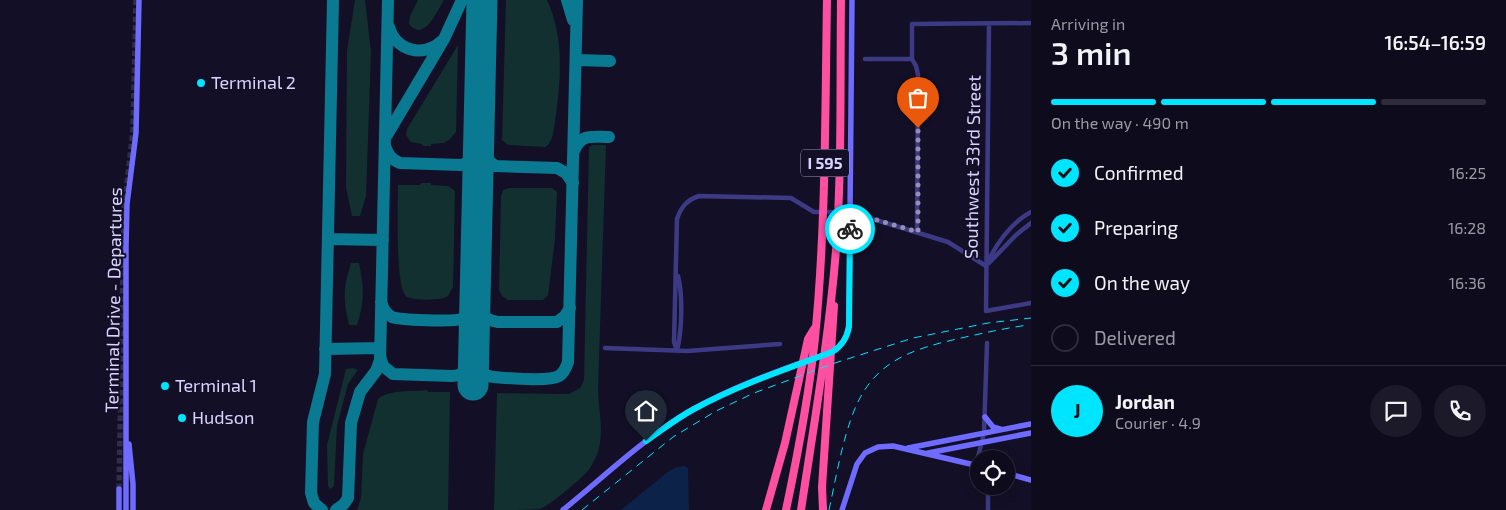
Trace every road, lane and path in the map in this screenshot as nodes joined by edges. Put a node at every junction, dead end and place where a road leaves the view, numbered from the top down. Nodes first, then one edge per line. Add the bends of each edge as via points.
1 (139, 0) edge
2 (827, 0) edge
3 (841, 0) edge
4 (852, 0) edge
5 (1031, 23) edge
6 (989, 24) junction
7 (865, 59) dead end
8 (912, 59) junction
9 (850, 212) junction
10 (1031, 212) edge
11 (1031, 224) edge
12 (918, 232) junction
13 (836, 251) junction
14 (986, 266) junction
15 (1031, 304) edge
16 (816, 325) junction
17 (987, 343) dead end
18 (780, 344) dead end
19 (605, 348) dead end
20 (676, 351) junction
21 (985, 417) junction
22 (1031, 424) edge
23 (1004, 429) junction
24 (128, 432) junction
25 (984, 433) junction
26 (1031, 433) edge
27 (982, 442) junction
28 (903, 448) junction
29 (980, 450) edge
30 (926, 454) junction
31 (970, 464) edge
32 (1015, 476) edge
33 (1031, 480) edge
34 (119, 489) tunnel mouth
35 (988, 495) edge
36 (119, 510) edge
37 (126, 510) edge
38 (133, 510) edge
39 (563, 510) edge
40 (766, 510) edge
41 (786, 510) edge
42 (801, 510) edge
43 (823, 510) edge
44 (842, 510) edge
45 (988, 510) edge

1 - 24 street, Terminal Drive - Departures via 136,134 127,208
2 - 16 highway, I 595 via 825,171
3 - 13 highway, I 595
4 - 9 street
5 - 6 street
6 - 8 street via 912,24
6 - 14 street, Southwest 33rd Street
7 - 8 street
8 - 12 street via 918,75
9 - 12 street
9 - 20 street via 814,212 791,198 703,196 695,197 684,205 677,219
9 - 39 street via 849,327 841,346 764,376 692,410 646,441
10 - 14 street via 1011,226 996,244
11 - 14 street
12 - 14 street via 948,242
13 - 42 highway, I 595
13 - 43 highway
14 - 15 street, Southwest 33rd Street via 986,311
16 - 40 highway via 808,339
16 - 41 highway, I 595
17 - 21 street
18 - 20 street
19 - 20 street
21 - 23 street via 993,427
21 - 25 street
22 - 23 street
23 - 25 street
24 - 37 street, Terminal Drive - Departures
24 - 38 street
25 - 27 street
25 - 28 street
26 - 27 street
27 - 29 street
27 - 30 street
28 - 30 street
28 - 44 street via 874,448 860,460
30 - 31 street
32 - 33 street
34 - 36 street
35 - 45 street

